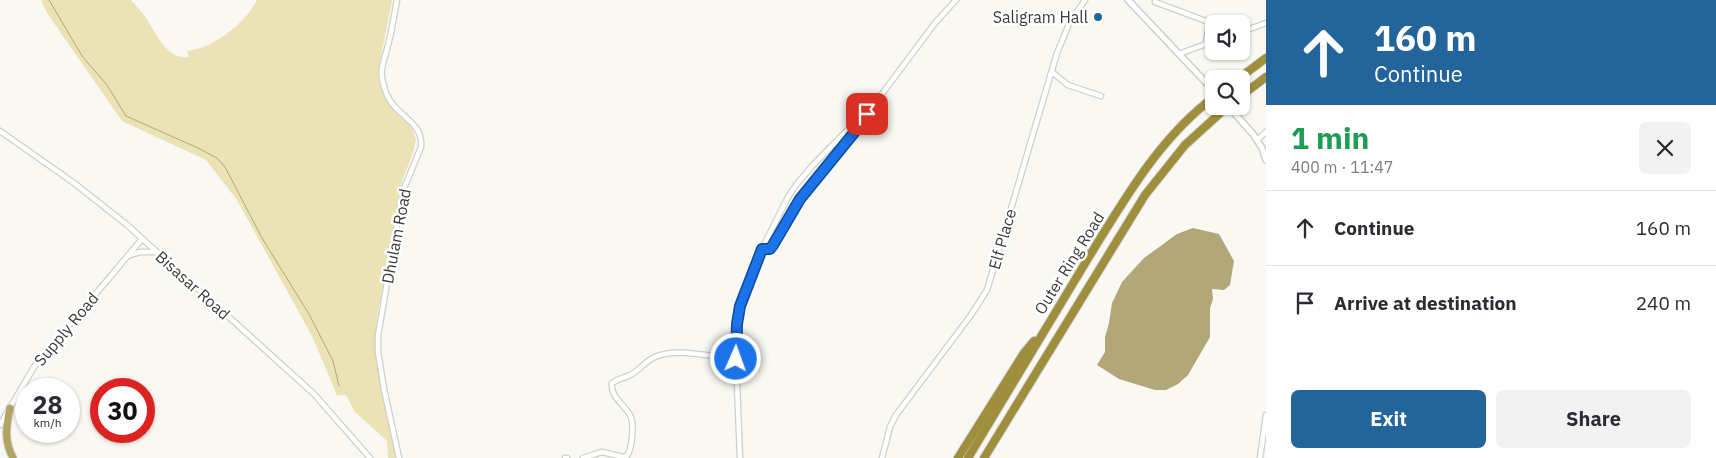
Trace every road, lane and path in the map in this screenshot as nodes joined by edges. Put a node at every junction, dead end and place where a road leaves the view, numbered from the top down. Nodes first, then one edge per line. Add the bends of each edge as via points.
1 (397, 0) edge
2 (956, 0) edge
3 (1085, 0) edge
4 (1128, 0) edge
5 (1155, 2) dead end
6 (1205, 21) edge
7 (1266, 23) edge
8 (1250, 29) edge
9 (1205, 43) edge
10 (1179, 54) junction
11 (1266, 58) edge
12 (1250, 70) edge
13 (1052, 72) junction
14 (1266, 77) edge
15 (1205, 82) edge
16 (1250, 89) edge
17 (1100, 96) dead end
18 (1205, 105) edge
19 (868, 109) junction
20 (1218, 115) edge
21 (1236, 115) edge
22 (0, 131) edge
23 (1266, 132) edge
24 (1257, 140) junction
25 (1266, 160) edge
26 (142, 239) junction
27 (762, 249) junction
28 (157, 252) junction
29 (128, 255) junction
30 (1042, 334) junction
31 (736, 359) junction
32 (10, 408) junction
33 (1266, 415) edge
34 (0, 425) edge
35 (13, 458) edge
36 (370, 458) edge
37 (399, 458) edge
38 (583, 458) edge
39 (740, 458) edge
40 (882, 458) edge
41 (958, 458) edge
42 (968, 458) edge
43 (984, 458) edge
44 (1260, 458) edge

1 - 37 street, Dhulam Road via 381,76 394,106 417,128 422,140 400,206 378,336 380,372
2 - 19 street via 935,22 888,88
3 - 13 street, Elf Place via 1065,32
4 - 10 street
5 - 6 street
7 - 8 street
9 - 10 street
10 - 15 street
11 - 12 highway
13 - 17 street via 1068,85
13 - 40 street, Elf Place via 987,290 896,415
14 - 16 highway
18 - 30 highway, Outer Ring Road via 1172,136 1141,174
19 - 27 street via 796,185
19 - 27 street via 853,134 800,199 770,249
20 - 43 highway, Outer Ring Road via 1185,145 1145,195
21 - 24 street, bridge
22 - 26 street, Bisasar Road via 74,183
23 - 24 street
24 - 25 street
26 - 28 street, Bisasar Road
26 - 29 street, Supply Road
27 - 31 street via 740,306
28 - 29 street
28 - 36 street, Bisasar Road via 314,394
29 - 32 street, Supply Road via 34,367
30 - 41 highway via 1024,353
30 - 42 highway, Outer Ring Road
31 - 38 street via 662,354 631,375 618,379 612,388 632,419 629,453 623,457 602,452
31 - 39 street
32 - 34 street, Supply Road
32 - 35 highway via 5,434
33 - 44 street

